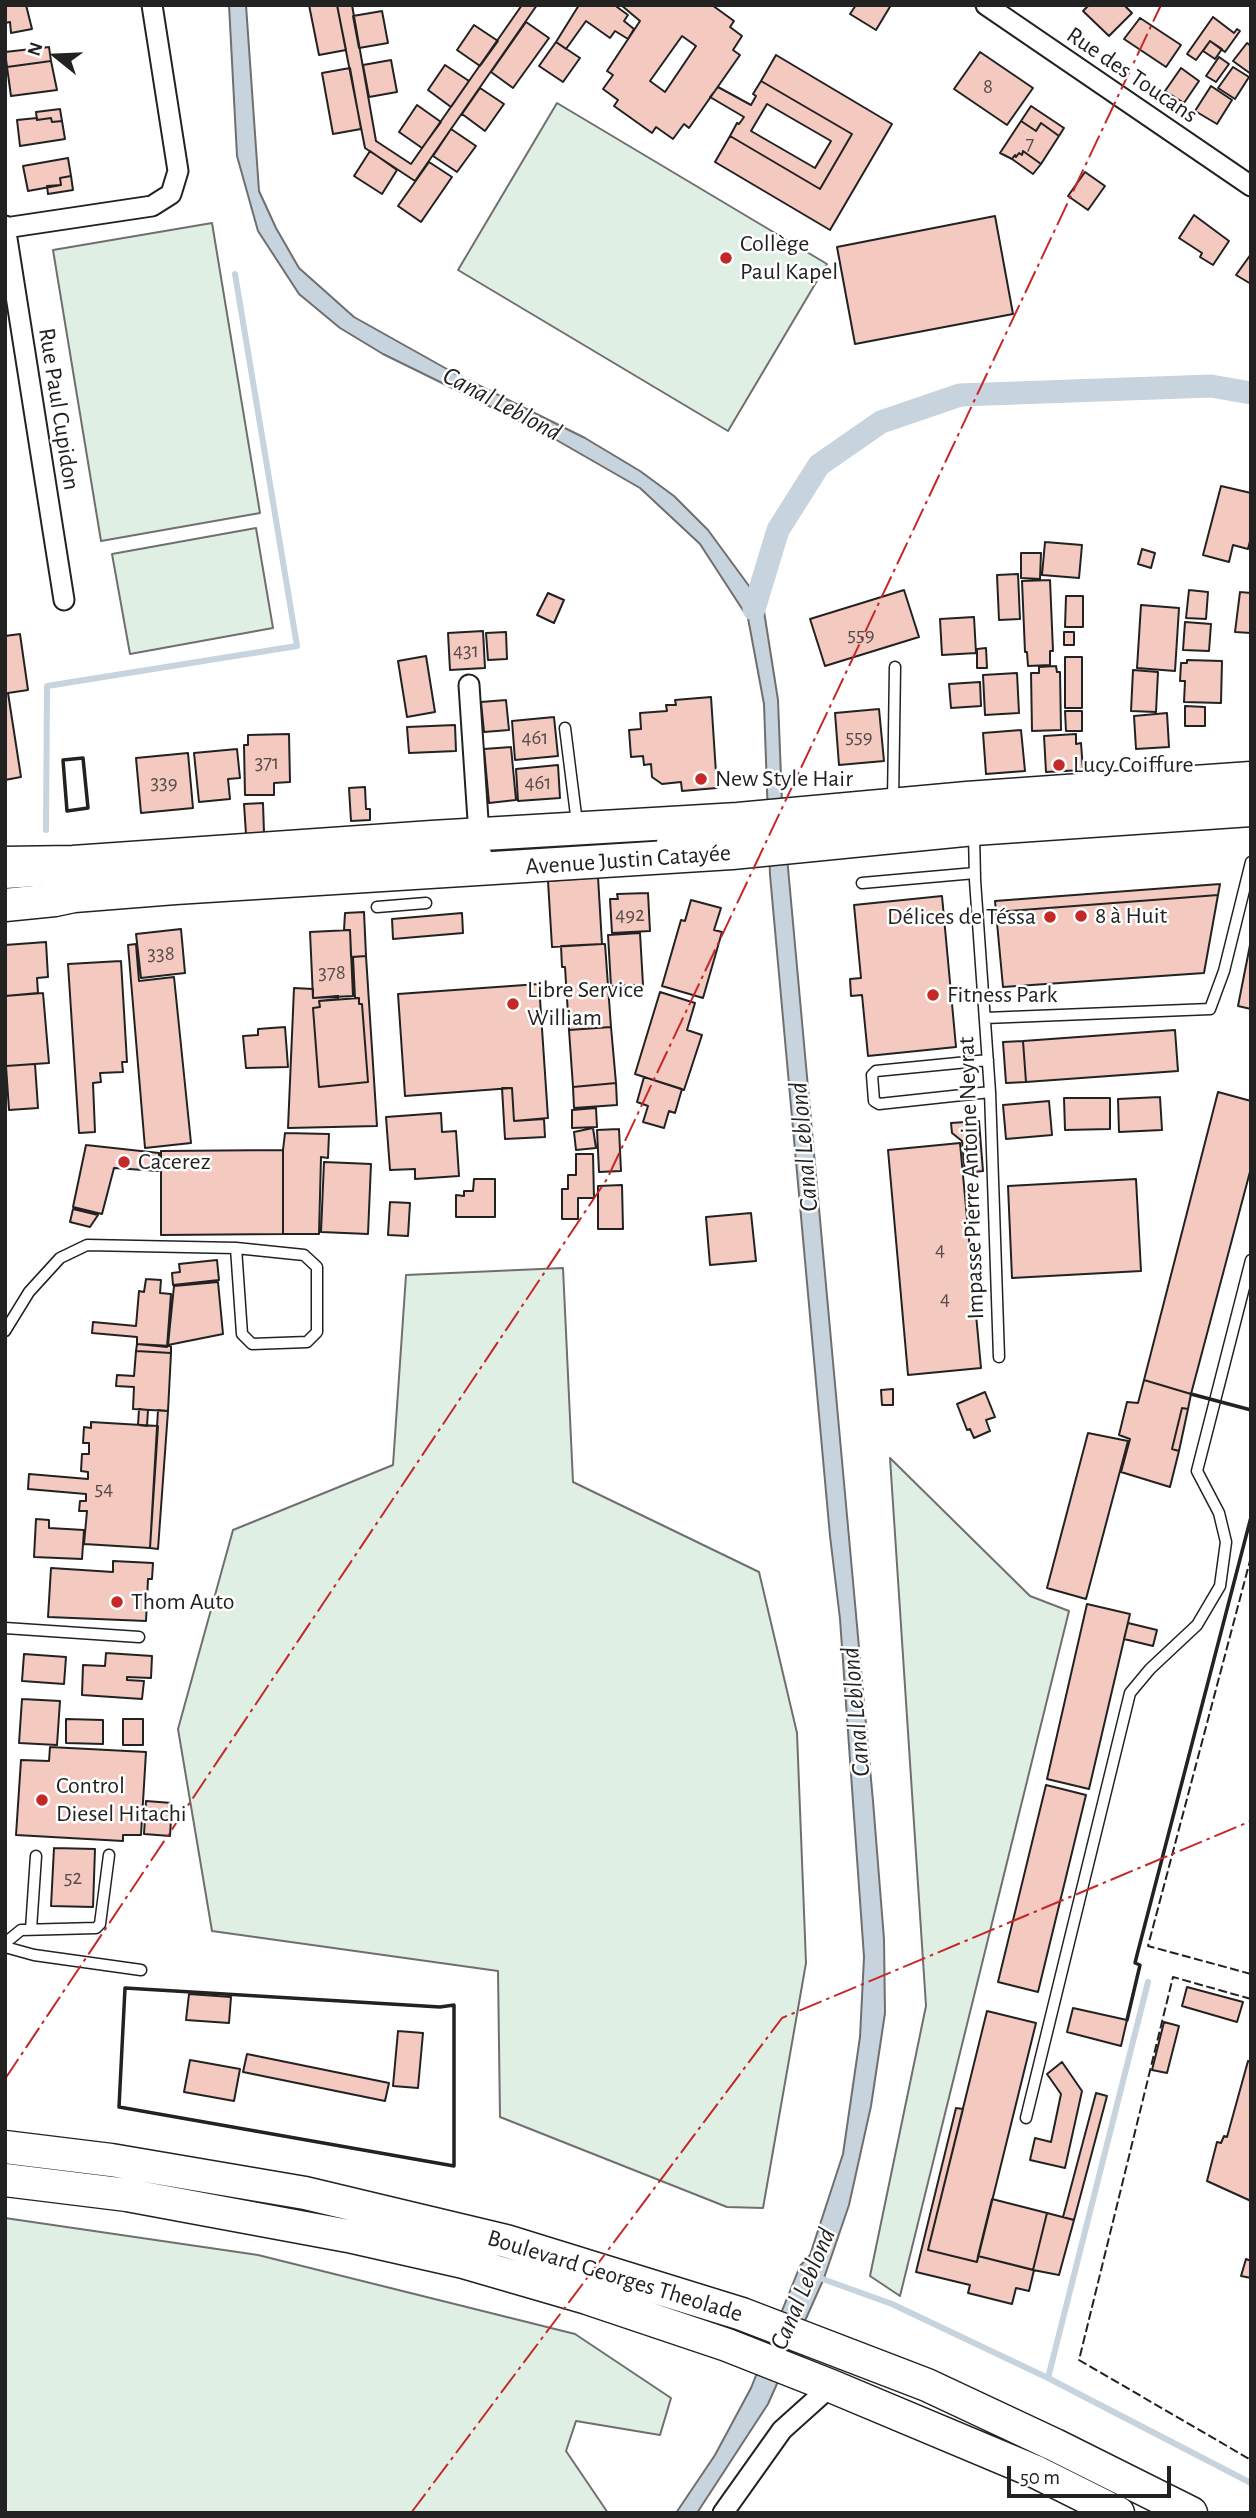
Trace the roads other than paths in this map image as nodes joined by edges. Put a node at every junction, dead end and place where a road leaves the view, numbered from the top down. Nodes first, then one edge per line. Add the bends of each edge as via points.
1 (152, 5) edge
2 (986, 5) edge
3 (1251, 186) edge
4 (5, 228) edge
5 (64, 600) dead end
6 (895, 667) dead end
7 (469, 685) dead end
8 (565, 728) dead end
9 (1251, 778) edge
10 (893, 805) junction
11 (1251, 810) edge
12 (961, 822) junction
13 (578, 830) junction
14 (805, 830) junction
15 (739, 835) junction
16 (648, 843) dead end
17 (490, 844) junction
18 (1251, 862) edge
19 (5, 863) edge
20 (975, 873) junction
21 (5, 883) edge
22 (862, 883) dead end
23 (426, 903) dead end
24 (5, 905) edge
25 (377, 907) dead end
26 (985, 1018) junction
27 (988, 1060) junction
28 (990, 1092) junction
29 (236, 1248) junction
30 (1251, 1260) edge
31 (5, 1331) edge
32 (999, 1357) dead end
33 (5, 1628) edge
34 (139, 1637) dead end
35 (109, 1855) dead end
36 (36, 1856) dead end
37 (32, 1929) junction
38 (5, 1945) edge
39 (141, 1970) dead end
40 (1026, 2118) dead end
41 (5, 2147) edge
42 (5, 2180) edge
43 (831, 2385) junction
44 (723, 2513) edge
45 (1118, 2513) edge
46 (1191, 2513) edge

1 - 4 street via 178,171 171,194 152,206
2 - 3 street, Rue des Toucans
4 - 5 street, Rue Paul Cupidon
6 - 10 lane
7 - 17 street
8 - 13 lane
9 - 10 main road, Avenue Justin Catayée
10 - 14 main road, Avenue Justin Catayée
11 - 12 main road, Avenue Justin Catayée
12 - 14 main road, Avenue Justin Catayée
12 - 20 lane, Impasse Pierre Antoine Neyrat
13 - 15 main road, Avenue Justin Catayée
13 - 17 main road, Avenue Justin Catayée
14 - 15 main road, Avenue Justin Catayée
15 - 16 lane
15 - 24 main road, Avenue Justin Catayée
17 - 19 main road, Avenue Justin Catayée
17 - 21 lane
18 - 26 lane via 1210,1009
20 - 22 lane
20 - 26 lane, Impasse Pierre Antoine Neyrat
23 - 25 lane
26 - 27 lane, Impasse Pierre Antoine Neyrat
27 - 28 lane, Impasse Pierre Antoine Neyrat
27 - 28 lane via 872,1075 874,1101 879,1104
28 - 32 lane, Impasse Pierre Antoine Neyrat
29 - 29 lane via 304,1255 317,1267 317,1332 307,1342 252,1344 242,1334
29 - 31 lane via 87,1245 60,1258 29,1292
30 - 40 lane via 1197,1471 1219,1513 1226,1542 1220,1586 1197,1625 1130,1693
33 - 34 lane
35 - 37 lane via 96,1928
36 - 37 lane
37 - 38 lane via 20,1930
38 - 39 lane via 34,1955
41 - 46 main road, Boulevard Georges Theolade via 304,2193 506,2241 742,2314 927,2385
42 - 43 main road, Boulevard Georges Theolade via 127,2195 348,2236 475,2266 587,2298
43 - 44 street via 782,2430
43 - 45 main road, Boulevard Georges Theolade via 1036,2472

